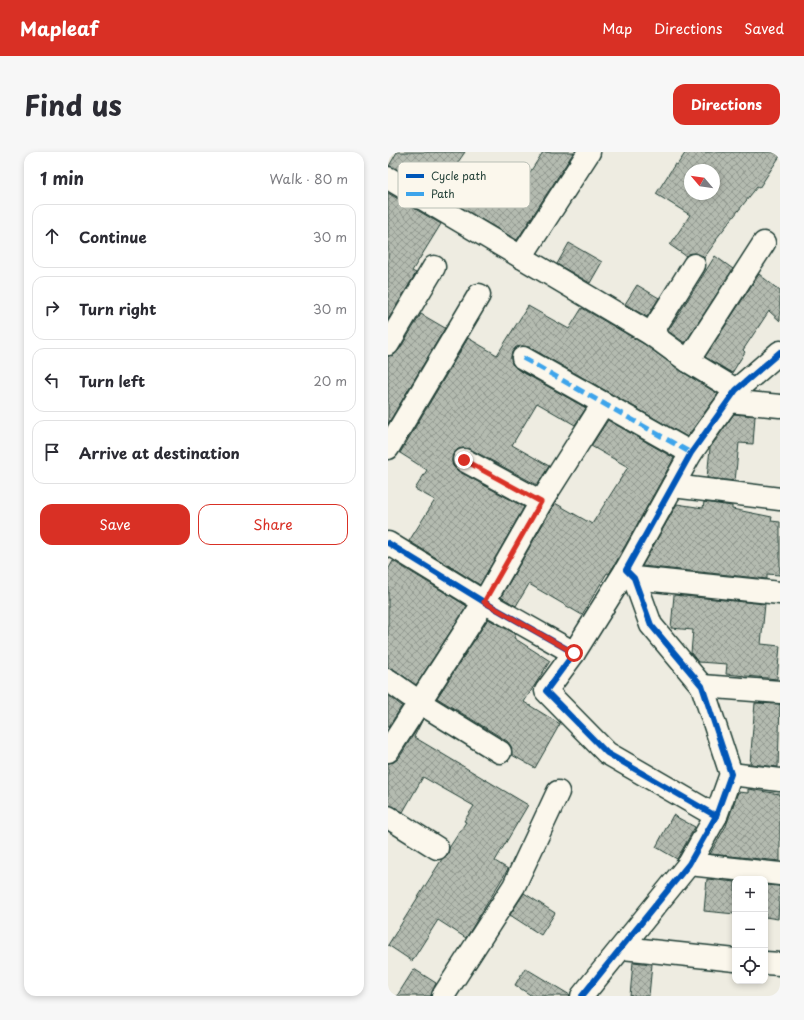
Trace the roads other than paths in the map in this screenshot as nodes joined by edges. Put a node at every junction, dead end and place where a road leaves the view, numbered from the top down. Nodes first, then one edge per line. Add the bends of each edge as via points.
1 (589, 152) edge
2 (388, 178) edge
3 (398, 184) edge
4 (439, 208) edge
5 (764, 244) dead end
6 (521, 257) junction
7 (694, 265) dead end
8 (434, 267) dead end
9 (479, 295) dead end
10 (652, 334) junction
11 (388, 344) edge
12 (780, 352) edge
13 (523, 358) dead end
14 (688, 361) junction
15 (732, 396) junction
16 (603, 404) junction
17 (780, 406) edge
18 (388, 448) edge
19 (691, 453) junction
20 (464, 460) dead end
21 (673, 486) junction
22 (780, 499) edge
23 (541, 502) junction
24 (388, 543) edge
25 (630, 574) junction
26 (780, 593) edge
27 (484, 602) junction
28 (574, 653) junction
29 (388, 680) edge
30 (702, 686) junction
31 (780, 692) edge
32 (419, 702) junction
33 (388, 751) edge
34 (500, 752) dead end
35 (731, 774) junction
36 (780, 780) edge
37 (558, 792) dead end
38 (716, 816) junction
39 (388, 817) edge
40 (437, 848) dead end
41 (690, 864) junction
42 (780, 874) edge
43 (623, 948) junction
44 (732, 960) edge
45 (768, 963) edge
46 (780, 964) edge
47 (443, 996) edge
48 (582, 996) edge

1 - 6 street
2 - 3 street
4 - 6 street
5 - 14 street
6 - 10 street
7 - 10 street
8 - 11 street
9 - 18 street
10 - 14 street
12 - 15 street
13 - 16 street
14 - 15 street
15 - 17 street
15 - 19 street
16 - 19 street
16 - 23 street
19 - 21 street
20 - 23 street
21 - 22 street
21 - 25 street
23 - 27 street
24 - 27 street
25 - 26 street
25 - 28 street
25 - 30 street via 651,625
27 - 28 street
27 - 32 street
28 - 38 street via 546,691 607,753
29 - 32 street
30 - 31 street
30 - 35 street
32 - 33 street
32 - 34 street
35 - 36 street
35 - 38 street
37 - 47 street via 514,886
38 - 41 street
39 - 40 street
41 - 42 street
41 - 43 street
43 - 44 street
43 - 48 street
45 - 46 street

